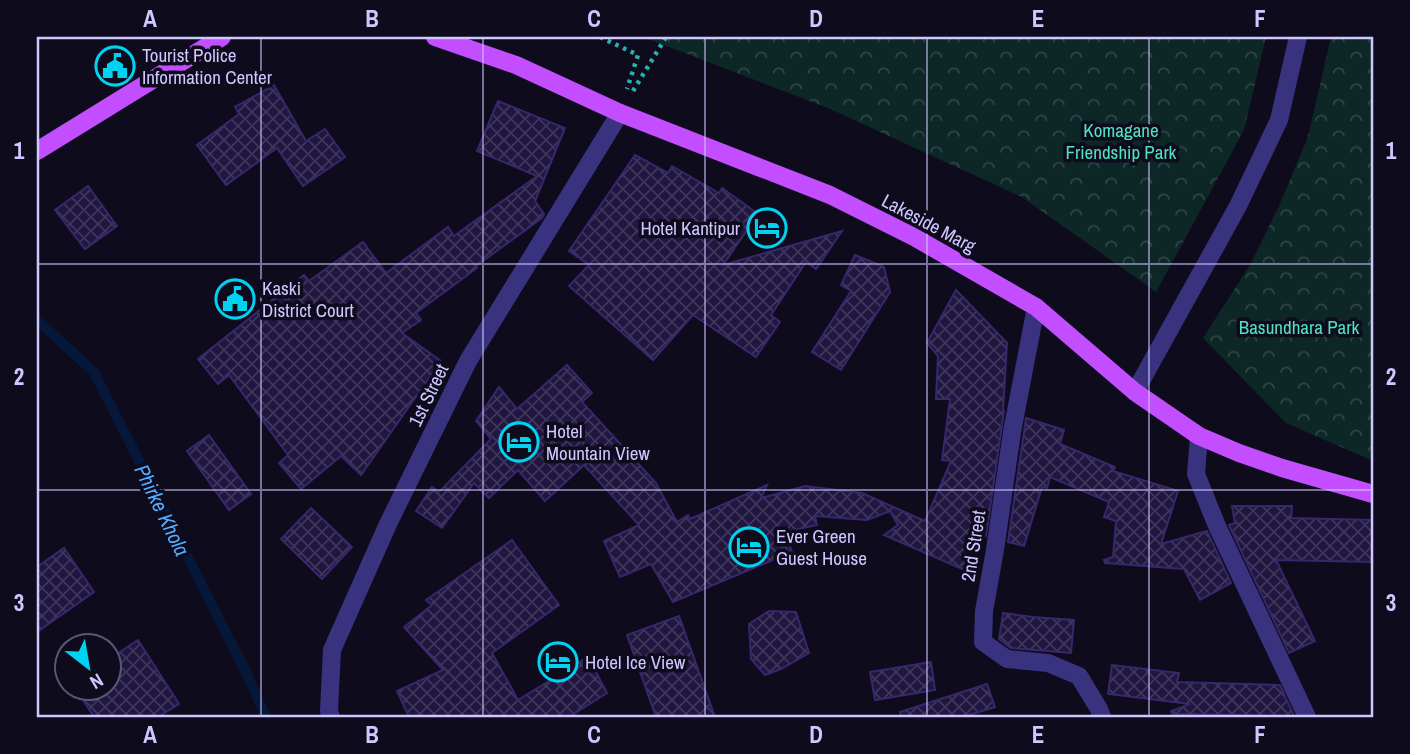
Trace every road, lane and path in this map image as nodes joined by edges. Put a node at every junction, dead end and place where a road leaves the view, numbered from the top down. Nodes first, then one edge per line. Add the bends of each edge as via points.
1 (222, 37) edge
2 (435, 37) edge
3 (600, 37) edge
4 (666, 37) edge
5 (1298, 37) edge
6 (620, 113) junction
7 (37, 151) edge
8 (1036, 307) junction
9 (1135, 392) junction
10 (1199, 436) junction
11 (1373, 494) edge
12 (331, 717) edge
13 (1102, 717) edge
14 (1307, 717) edge

1 - 7 main road
2 - 6 main road, Lakeside Marg via 516,65
3 - 6 path via 638,55
4 - 6 path
5 - 9 street via 1279,120 1238,206
6 - 8 main road, Lakeside Marg via 830,195
6 - 12 street, 1st Street via 468,361 388,524 332,650
8 - 9 main road, Lakeside Marg
8 - 13 street, 2nd Street via 1012,432 983,642 1007,659 1048,663 1079,676
9 - 10 main road, Lakeside Marg
10 - 11 main road, Lakeside Marg via 1282,468
10 - 14 street via 1196,474

